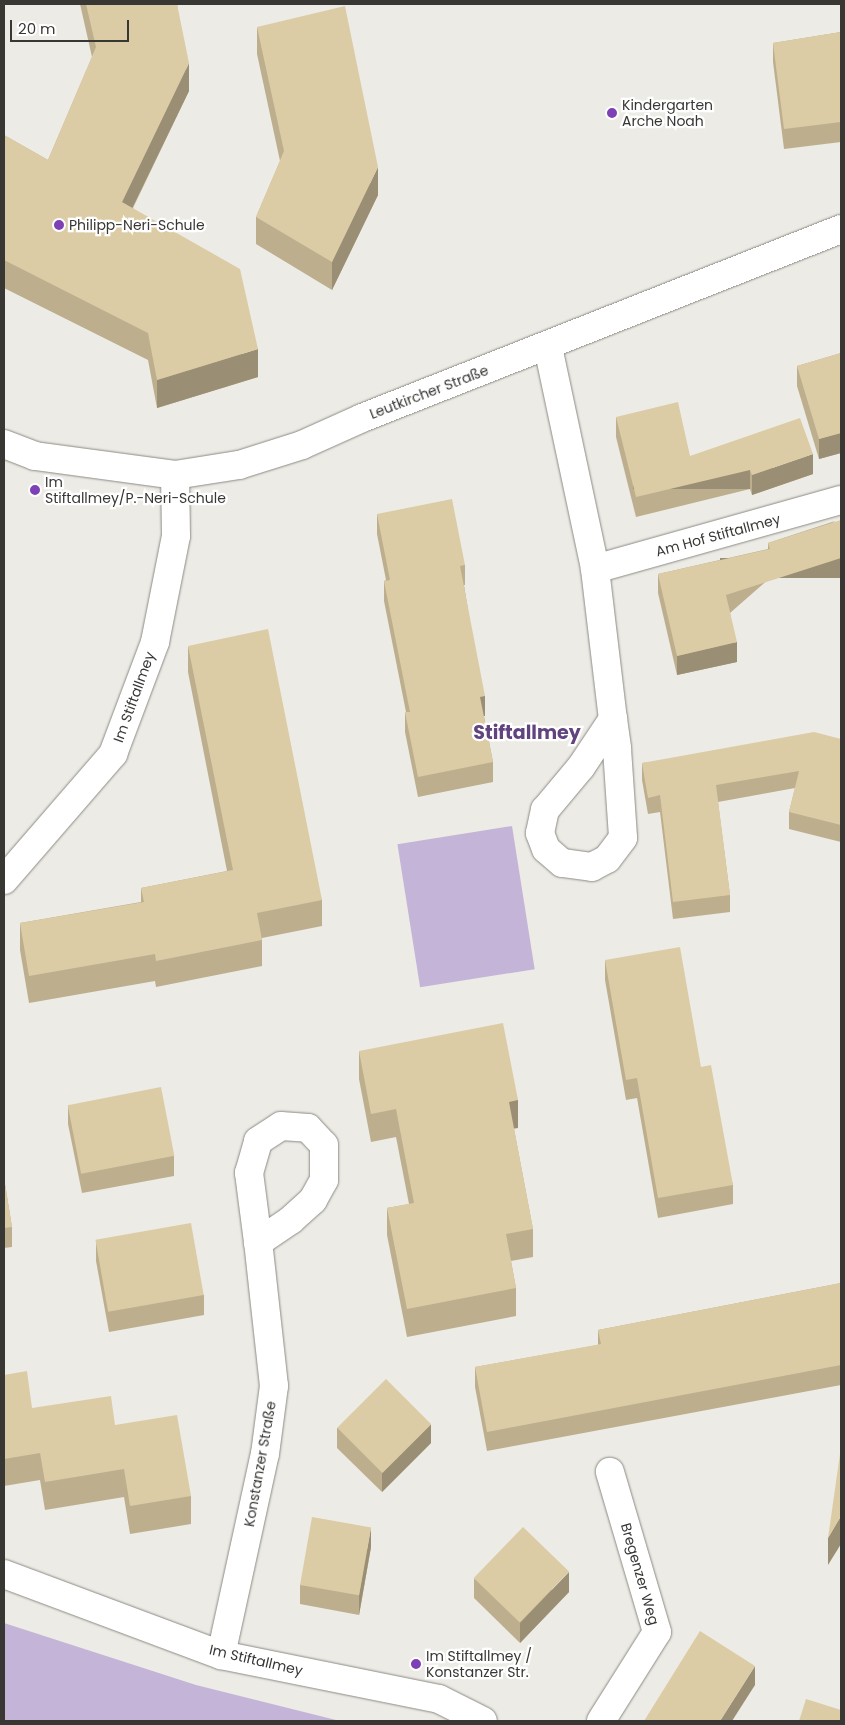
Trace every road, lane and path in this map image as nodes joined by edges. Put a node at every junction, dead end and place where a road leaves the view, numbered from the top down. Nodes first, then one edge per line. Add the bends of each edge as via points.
1 (841, 229) edge
2 (548, 347) junction
3 (4, 444) edge
4 (175, 475) junction
5 (841, 500) edge
6 (595, 569) junction
7 (613, 719) junction
8 (4, 880) edge
9 (258, 1242) dead end
10 (610, 1472) dead end
11 (4, 1574) edge
12 (221, 1655) junction
13 (483, 1721) edge
14 (601, 1721) edge

1 - 2 street, Leutkircher Straße
2 - 4 street, Leutkircher Straße via 362,418 302,445 239,465
2 - 6 street
3 - 4 street, Leutkircher Straße via 35,456
4 - 8 street, Im Stiftallmey via 176,536 155,642 113,754
5 - 6 street, Am Hof Stiftallmey
6 - 7 street
7 - 7 street via 581,767 545,810 540,833 546,849 562,863 592,867 607,859 623,838
9 - 12 street, Konstanzer Straße via 274,1386 265,1454
10 - 14 street, Bregenzer Weg via 657,1632
11 - 12 street, Im Stiftallmey
12 - 13 street, Im Stiftallmey via 439,1699

